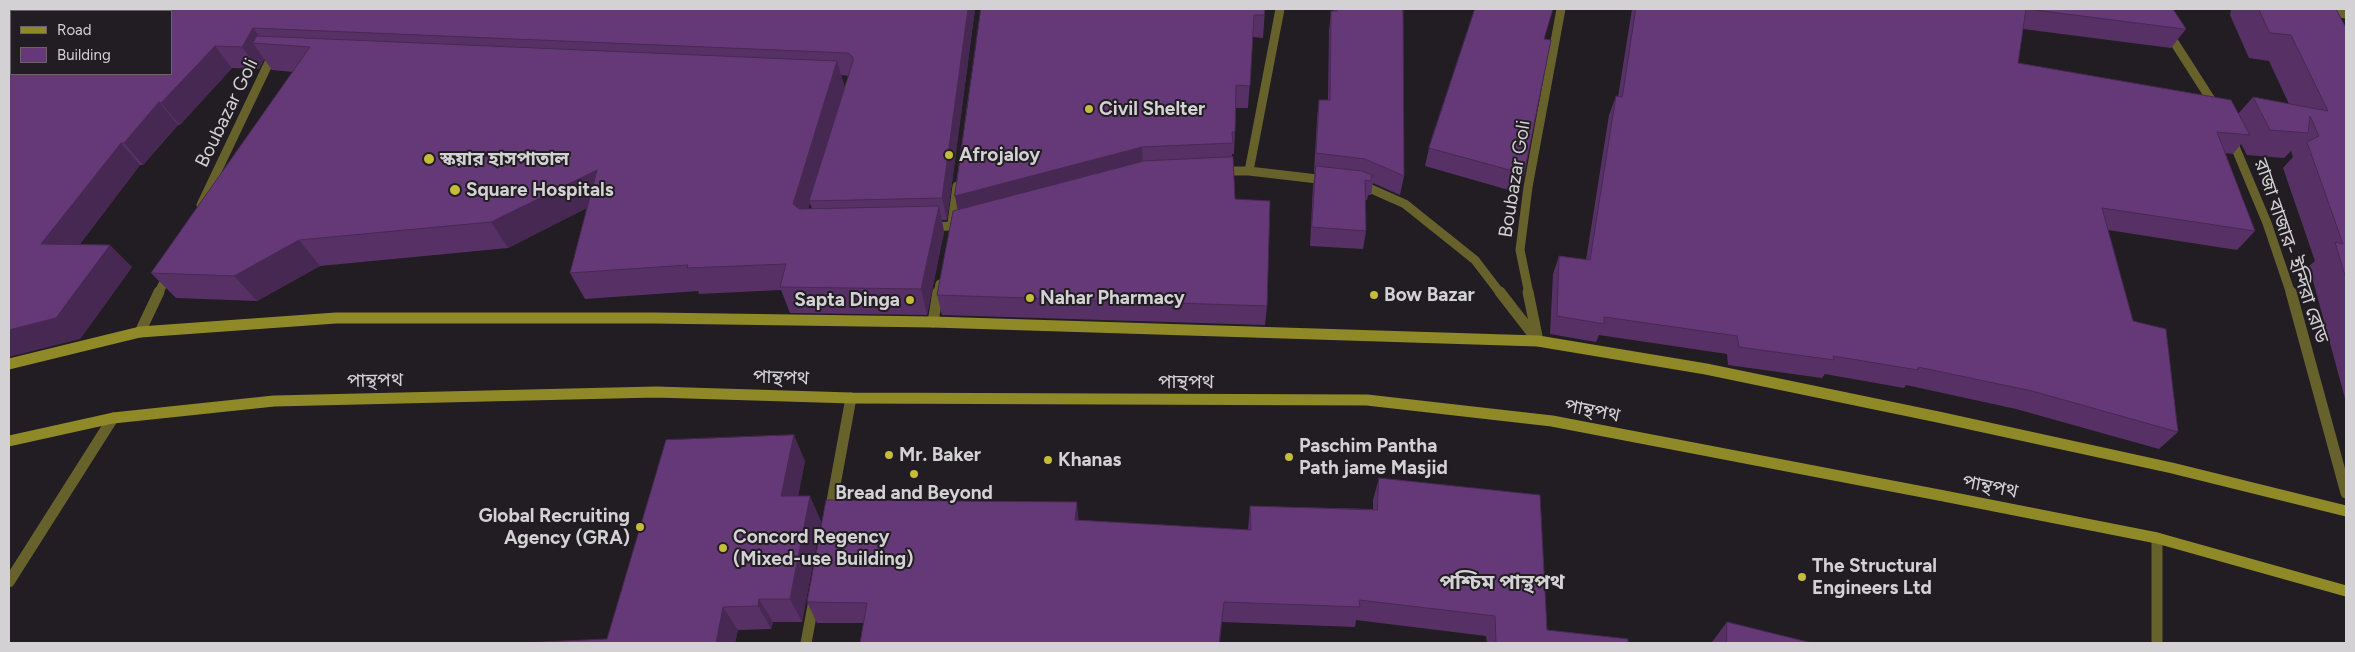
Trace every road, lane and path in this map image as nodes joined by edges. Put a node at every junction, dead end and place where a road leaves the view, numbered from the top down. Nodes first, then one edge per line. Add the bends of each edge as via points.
1 (1280, 9) edge
2 (1561, 9) edge
3 (2153, 9) edge
4 (2311, 9) edge
5 (2337, 11) edge
6 (2346, 14) edge
7 (282, 56) edge
8 (1249, 170) junction
9 (1210, 171) edge
10 (958, 177) edge
11 (1333, 181) edge
12 (1352, 183) edge
13 (196, 216) edge
14 (971, 221) edge
15 (923, 227) edge
16 (951, 231) junction
17 (174, 261) edge
18 (942, 274) edge
19 (933, 322) junction
20 (140, 332) junction
21 (1538, 341) junction
22 (9, 364) edge
23 (851, 398) junction
24 (113, 418) junction
25 (9, 441) edge
26 (2346, 492) edge
27 (2346, 511) edge
28 (828, 526) edge
29 (2158, 538) junction
30 (9, 582) edge
31 (817, 584) edge
32 (2346, 591) edge
33 (806, 643) edge
34 (2157, 643) edge

1 - 8 street
2 - 21 street, Boubazar Goli via 1528,187 1520,250
3 - 26 street, রাজা বাজার- ইন্দিরা রোড via 2214,103 2251,180 2308,351
4 - 5 street
5 - 6 street
7 - 13 street, Boubazar Goli via 272,56
8 - 9 street
8 - 11 street
10 - 16 street
12 - 21 street via 1405,204 1475,260
14 - 16 street
15 - 16 street
17 - 20 street
18 - 19 street
19 - 20 main road via 336,318
19 - 21 main road
20 - 22 main road
21 - 27 main road via 1706,369 1938,417 2172,468
23 - 24 main road, পান্থপথ via 656,392 274,401
23 - 28 street
23 - 29 main road, পান্থপথ via 1377,401 1552,421
24 - 25 main road, পান্থপথ
24 - 30 street
29 - 32 main road, পান্থপথ
29 - 34 street
31 - 33 street

